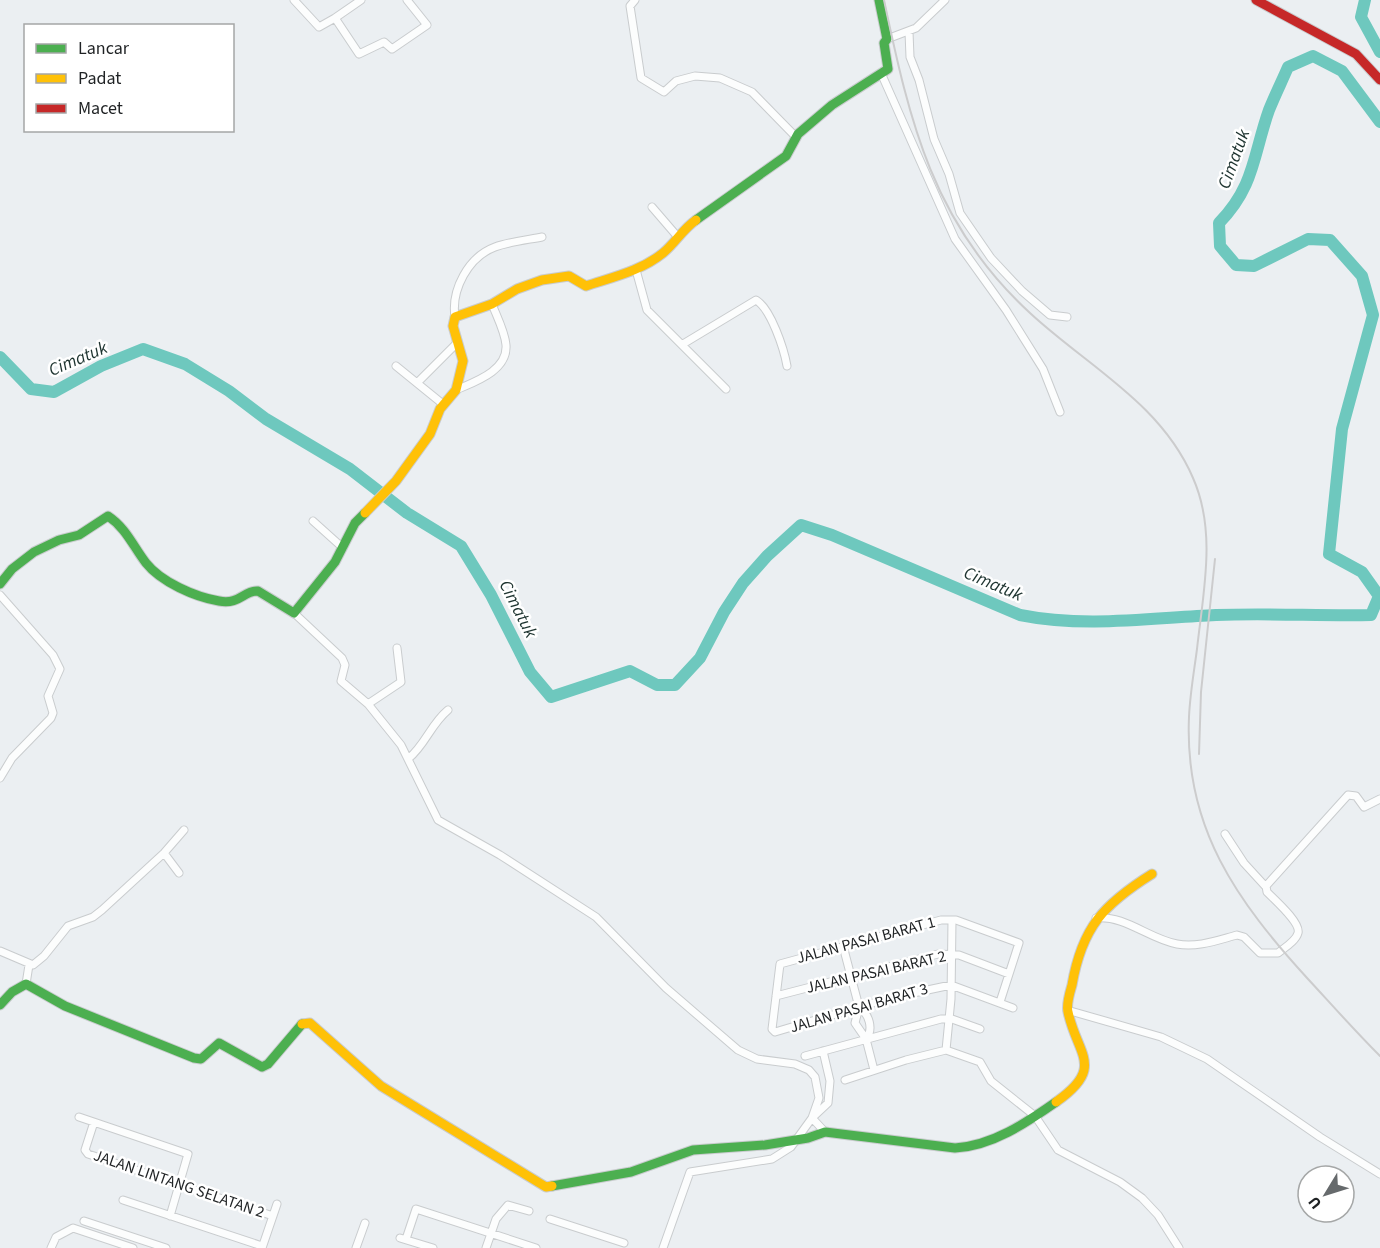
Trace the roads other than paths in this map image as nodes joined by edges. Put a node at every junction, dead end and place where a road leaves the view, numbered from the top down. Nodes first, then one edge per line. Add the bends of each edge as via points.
1 (294, 0) edge
2 (361, 0) edge
3 (407, 0) edge
4 (634, 0) edge
5 (879, 0) edge
6 (945, 0) edge
7 (1256, 0) edge
8 (335, 18) junction
9 (909, 32) junction
10 (887, 39) junction
11 (881, 73) junction
12 (1380, 80) edge
13 (796, 136) junction
14 (652, 207) dead end
15 (677, 236) junction
16 (542, 237) dead end
17 (636, 270) junction
18 (492, 304) junction
19 (455, 317) junction
20 (1067, 317) dead end
21 (457, 343) junction
22 (683, 344) junction
23 (396, 366) dead end
24 (787, 366) dead end
25 (417, 384) junction
26 (726, 389) dead end
27 (456, 390) junction
28 (444, 405) junction
29 (1059, 412) dead end
30 (313, 521) dead end
31 (343, 549) junction
32 (0, 584) edge
33 (0, 595) edge
34 (294, 613) junction
35 (397, 648) dead end
36 (368, 704) junction
37 (448, 710) dead end
38 (409, 758) junction
39 (0, 778) edge
40 (1380, 799) edge
41 (184, 830) dead end
42 (1225, 834) dead end
43 (164, 853) junction
44 (179, 873) dead end
45 (1152, 874) dead end
46 (1266, 887) junction
47 (1096, 918) junction
48 (952, 920) junction
49 (843, 946) junction
50 (0, 951) edge
51 (951, 953) junction
52 (28, 965) junction
53 (1010, 974) junction
54 (851, 976) junction
55 (26, 984) junction
56 (951, 985) junction
57 (776, 996) junction
58 (1000, 1002) junction
59 (0, 1005) edge
60 (859, 1007) junction
61 (1013, 1008) dead end
62 (1067, 1010) junction
63 (950, 1019) junction
64 (980, 1029) dead end
65 (866, 1039) junction
66 (946, 1050) junction
67 (823, 1051) junction
68 (805, 1056) dead end
69 (874, 1070) junction
70 (844, 1080) dead end
71 (1035, 1116) junction
72 (79, 1117) dead end
73 (812, 1118) junction
74 (94, 1122) junction
75 (825, 1132) junction
76 (799, 1140) junction
77 (1380, 1174) edge
78 (180, 1185) junction
79 (123, 1200) dead end
80 (277, 1204) dead end
81 (529, 1211) dead end
82 (170, 1216) junction
83 (273, 1216) junction
84 (550, 1219) dead end
85 (84, 1221) dead end
86 (365, 1223) dead end
87 (491, 1233) junction
88 (624, 1245) edge
89 (155, 1246) edge
90 (262, 1247) edge
91 (51, 1248) edge
92 (133, 1248) edge
93 (166, 1248) edge
94 (357, 1248) edge
95 (433, 1248) edge
96 (486, 1248) edge
97 (536, 1248) edge
98 (663, 1248) edge
99 (1179, 1248) edge

1 - 8 street via 319,27
2 - 8 street
3 - 8 street via 427,25 392,49 384,42 359,54
4 - 13 street via 630,6 637,68 645,83 664,92 676,81 695,76 720,78 752,92
5 - 10 street
6 - 9 street
7 - 12 street via 1356,54
9 - 10 street
9 - 20 street via 910,57 960,213 991,258 1023,291 1050,315
10 - 11 street via 884,43 888,69
11 - 13 street via 832,105
11 - 29 street via 955,239 1043,369
13 - 15 street via 786,156
14 - 15 street
15 - 17 street via 668,250
16 - 19 street via 494,247 480,256 458,287
17 - 18 street via 586,286 569,276 542,279
17 - 22 street via 645,307
18 - 19 street
18 - 27 street via 506,342 505,353 493,373
19 - 21 street
21 - 25 street
21 - 27 street via 463,364
22 - 24 street via 756,300 765,309 782,343
22 - 26 street
23 - 25 street
25 - 28 street
27 - 28 street
28 - 31 street via 430,434 396,481 350,529
30 - 31 street
31 - 34 street
32 - 34 street via 24,558 42,547 82,534 108,516 119,523 148,567 161,576 223,601 237,601 249,592 257,592
33 - 39 street via 53,655 60,669 48,696 51,718 12,758
34 - 36 street via 342,658 345,664 341,682
35 - 36 street via 401,682
36 - 38 street
37 - 38 street via 430,727
38 - 73 street via 429,807 444,825 500,855 596,917 666,988 738,1050 757,1059 795,1064 811,1071 819,1098
40 - 46 street via 1364,807 1356,796 1348,795
41 - 43 street
42 - 46 street
43 - 44 street
43 - 52 street via 93,917 68,926 40,961
45 - 47 street via 1121,893
46 - 47 street via 1298,930 1293,940 1270,955 1260,953 1237,935 1193,946 1156,939 1116,920
47 - 62 street via 1075,967
48 - 49 street, JALAN PASAI BARAT 1
48 - 51 street
48 - 53 street, JALAN PASAI BARAT 1 via 1019,943
49 - 54 street
49 - 57 street, JALAN PASAI BARAT 1 via 780,964
50 - 52 street
51 - 53 street, JALAN PASAI BARAT 2
51 - 54 street, JALAN PASAI BARAT 2
51 - 56 street
52 - 55 street
53 - 58 street
54 - 57 street, JALAN PASAI BARAT 2
54 - 60 street
55 - 59 street
55 - 76 street via 65,1006 198,1059 219,1043 266,1066 296,1029 310,1023 381,1086 546,1187 631,1172 693,1150
56 - 58 street, JALAN PASAI BARAT 3
56 - 60 street, JALAN PASAI BARAT 3
56 - 63 street
57 - 60 street, JALAN PASAI BARAT 3 via 773,1032
58 - 61 street, JALAN PASAI BARAT 3
60 - 65 street via 855,1023
60 - 65 street via 870,1023
62 - 71 street via 1084,1051 1083,1076 1071,1092
62 - 77 street via 1161,1037 1207,1059
63 - 64 street
63 - 65 street via 924,1022
63 - 66 street
65 - 67 street
65 - 69 street
66 - 69 street
66 - 71 street via 980,1062 991,1081
67 - 68 street
67 - 73 street via 830,1095 824,1109
69 - 70 street
71 - 75 street via 993,1140 964,1148
71 - 99 street via 1058,1150 1142,1198
72 - 74 street
73 - 75 street
73 - 76 street
74 - 78 street via 188,1155
74 - 78 street, JALAN LINTANG SELATAN 2 via 85,1152
75 - 76 street
76 - 98 street via 772,1158 690,1172
78 - 82 street
78 - 83 street, JALAN LINTANG SELATAN 2
79 - 82 street
80 - 83 street
81 - 87 street via 508,1205
82 - 90 street
83 - 90 street
84 - 88 street
85 - 89 street
86 - 94 street
87 - 95 street via 416,1209 403,1238
87 - 96 street
87 - 97 street
89 - 93 street
91 - 92 street via 56,1237 73,1228

